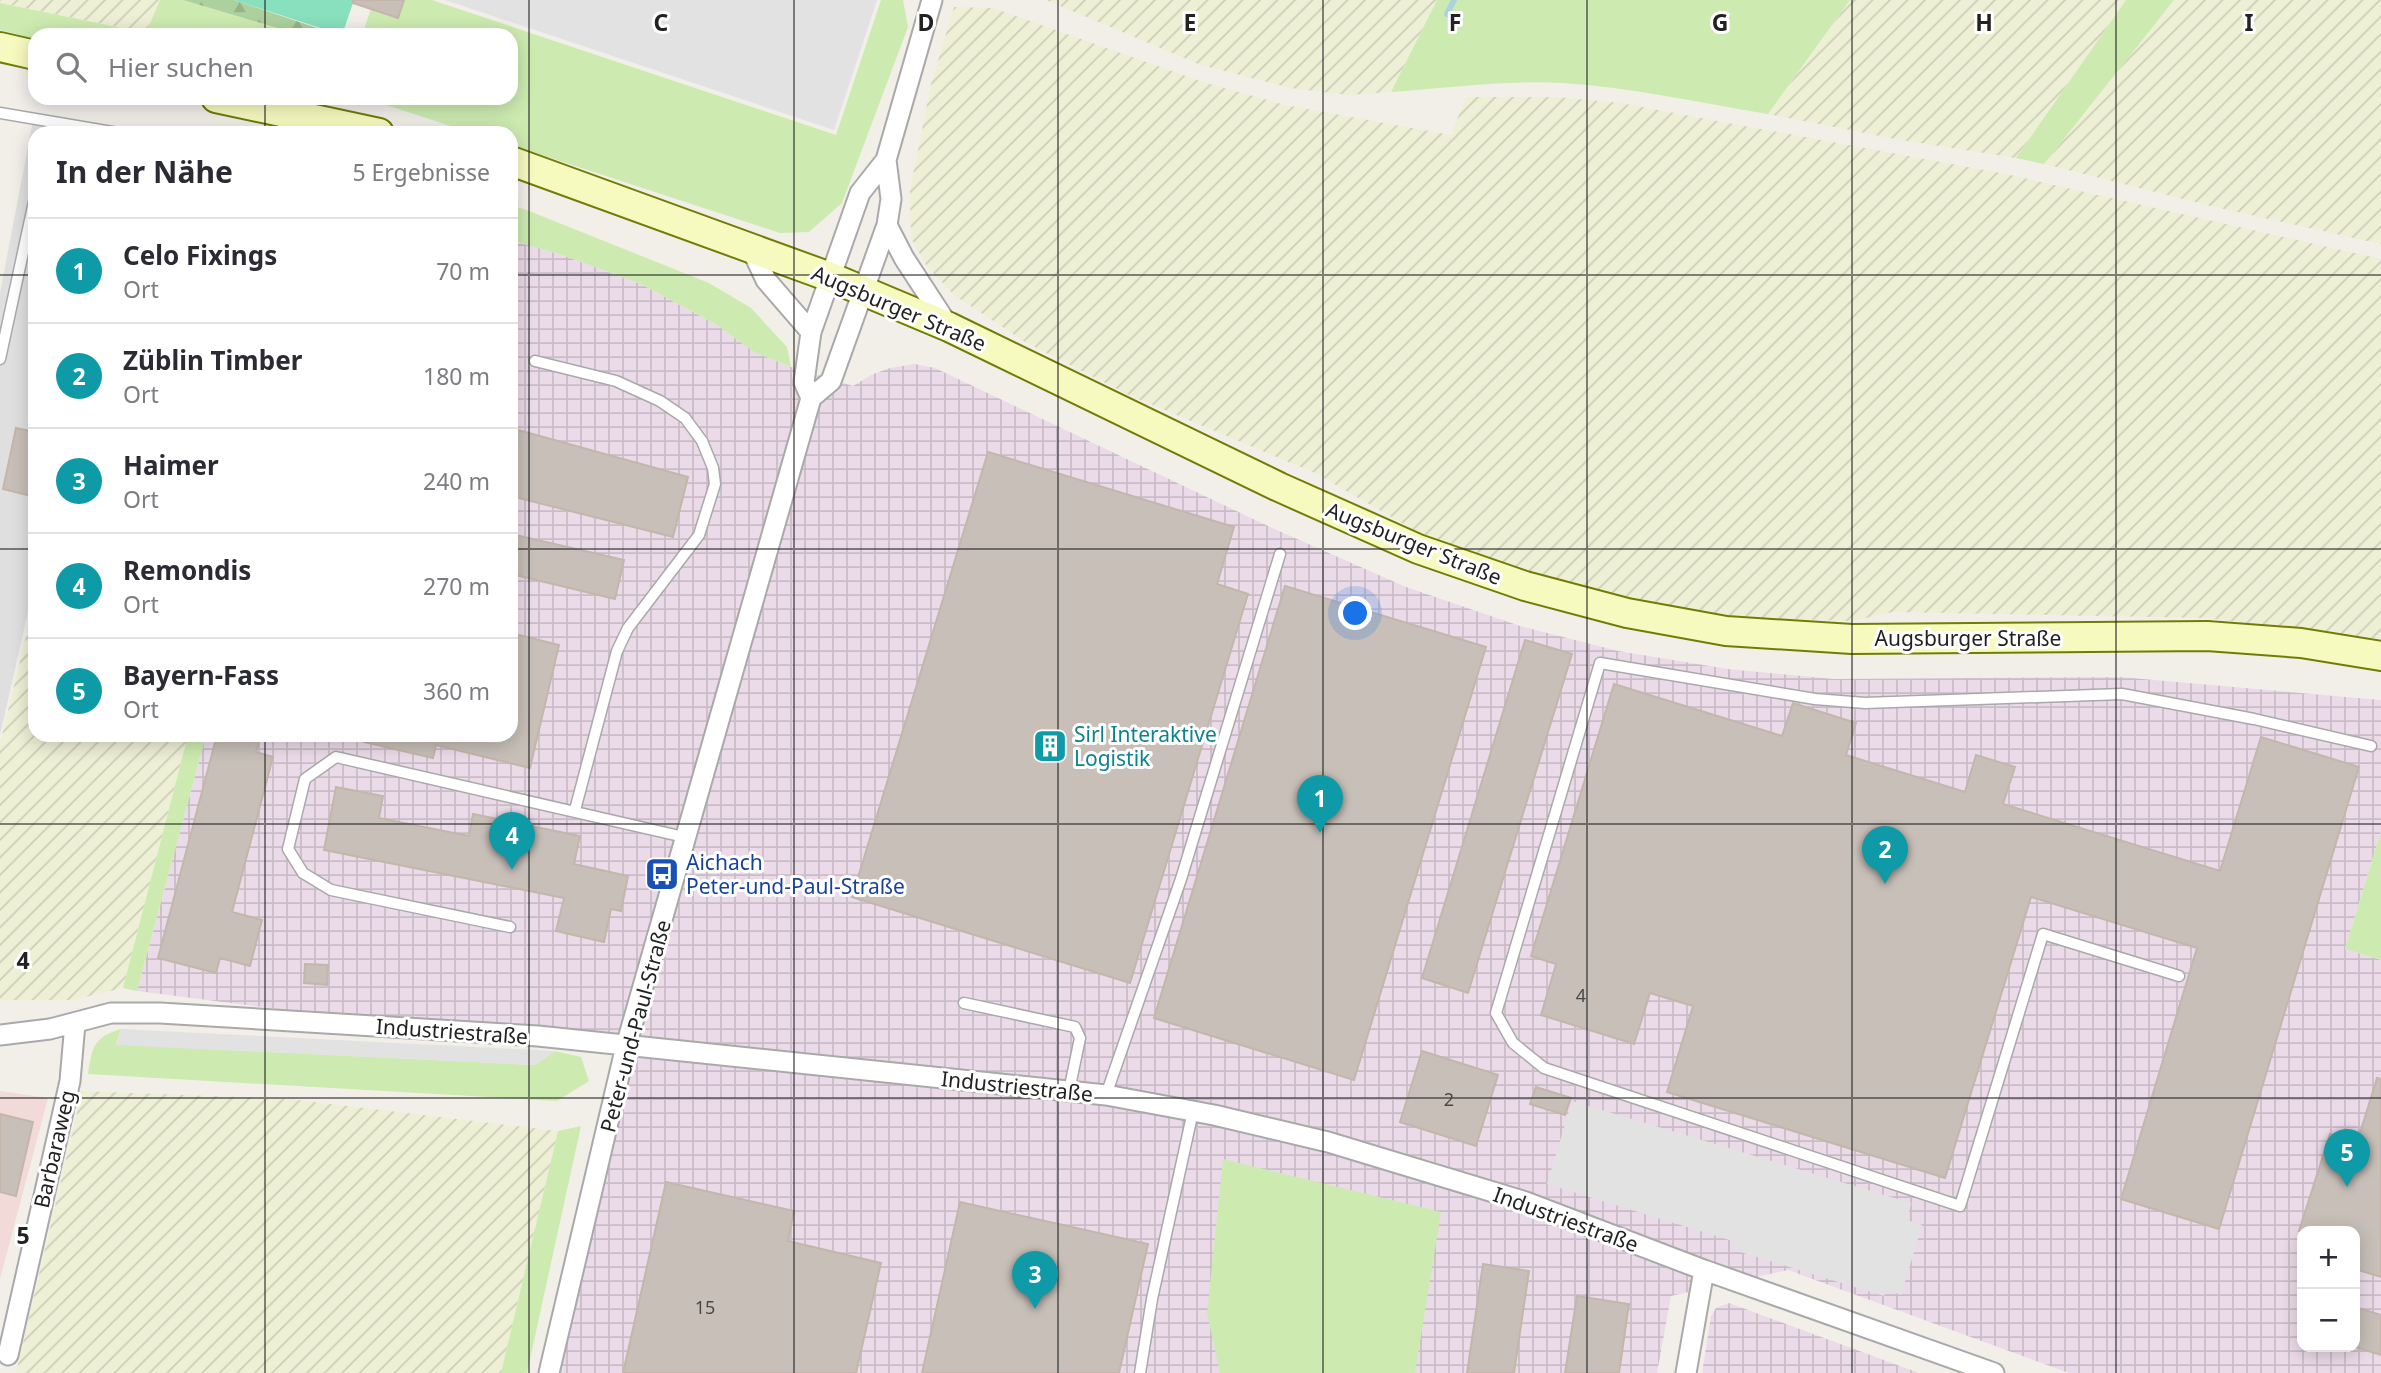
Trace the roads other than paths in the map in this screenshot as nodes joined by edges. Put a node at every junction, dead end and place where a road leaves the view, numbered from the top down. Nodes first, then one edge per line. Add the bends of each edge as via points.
1 (932, 0) edge
2 (0, 47) edge
3 (28, 53) edge
4 (249, 105) edge
5 (0, 113) edge
6 (43, 126) edge
7 (346, 126) edge
8 (886, 160) junction
9 (518, 164) edge
10 (887, 225) junction
11 (28, 229) edge
12 (751, 248) junction
13 (830, 277) junction
14 (864, 290) junction
15 (949, 327) junction
16 (811, 332) junction
17 (0, 359) edge
18 (535, 361) dead end
19 (811, 398) junction
20 (1280, 554) dead end
21 (2381, 656) edge
22 (2371, 746) dead end
23 (575, 810) junction
24 (684, 837) junction
25 (510, 927) dead end
26 (2179, 976) dead end
27 (964, 1003) dead end
28 (75, 1023) junction
29 (0, 1035) edge
30 (626, 1046) junction
31 (1069, 1091) junction
32 (1106, 1095) junction
33 (1193, 1111) junction
34 (1704, 1270) junction
35 (8, 1355) dead end
36 (549, 1373) edge
37 (1140, 1373) edge
38 (1686, 1373) edge
39 (1994, 1373) edge

1 - 8 street
2 - 3 main road
4 - 7 main road
5 - 6 lane
8 - 10 street, Peter-und-Paul-Straße via 891,200
8 - 13 street, Peter-und-Paul-Straße via 860,193
9 - 12 main road, Augsburger Straße
10 - 14 street, Peter-und-Paul-Straße
10 - 15 street
11 - 17 lane
12 - 13 main road, Augsburger Straße
12 - 16 street via 766,280
13 - 14 main road, Augsburger Straße
13 - 16 street, Peter-und-Paul-Straße
14 - 15 main road, Augsburger Straße
14 - 19 street, Peter-und-Paul-Straße via 831,381
15 - 21 main road, Augsburger Straße via 1418,549 1525,586 1627,613 1726,631 1852,639 2207,636 2301,643
16 - 19 street, Peter-und-Paul-Straße via 804,382
18 - 23 lane via 616,381 685,418 702,441 715,484 699,535 628,628 617,651
19 - 24 street, Peter-und-Paul-Straße
20 - 32 lane via 1181,879
22 - 26 lane via 2122,694 1865,703 1815,699 1600,663 1496,1013 1513,1043 1544,1068 1960,1206 2043,934
23 - 24 lane
23 - 25 lane via 336,757 305,779 288,849 303,873 331,890
24 - 30 street, Peter-und-Paul-Straße
27 - 31 lane via 1075,1027 1080,1038
28 - 29 street, Industriestraße
28 - 30 street, Industriestraße via 111,1013 160,1013 538,1036
28 - 35 street, Barbaraweg via 70,1081
30 - 31 street, Industriestraße
30 - 36 street, Peter-und-Paul-Straße
31 - 32 street, Industriestraße
32 - 33 street, Industriestraße
33 - 34 street, Industriestraße via 1328,1142 1527,1202
33 - 37 lane
34 - 38 street
34 - 39 street, Industriestraße

